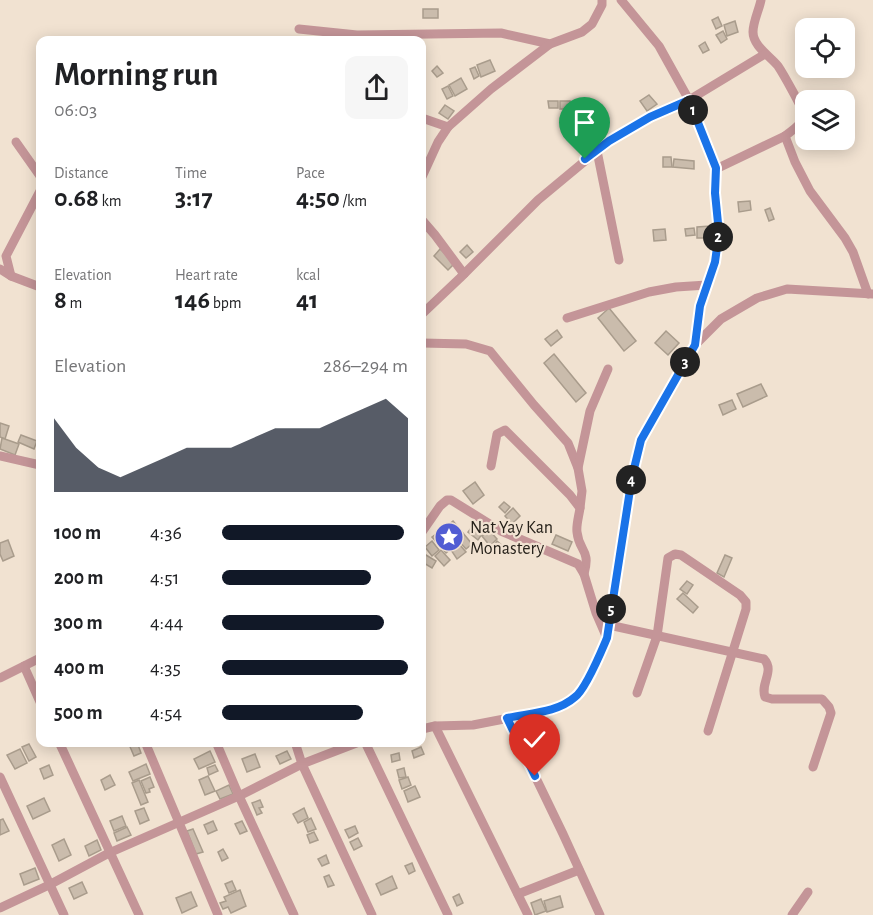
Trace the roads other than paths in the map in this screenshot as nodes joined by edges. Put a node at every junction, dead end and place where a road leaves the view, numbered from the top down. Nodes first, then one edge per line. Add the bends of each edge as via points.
1 (602, 0) edge
2 (621, 0) edge
3 (761, 0) edge
4 (299, 29) dead end
5 (550, 44) junction
6 (765, 54) junction
7 (689, 100) junction
8 (426, 119) edge
9 (448, 127) junction
10 (785, 136) junction
11 (16, 142) dead end
12 (597, 150) junction
13 (426, 168) edge
14 (716, 168) junction
15 (36, 170) edge
16 (36, 199) edge
17 (426, 225) edge
18 (619, 260) dead end
19 (0, 269) edge
20 (464, 274) junction
21 (11, 276) junction
22 (36, 285) edge
23 (707, 285) junction
24 (870, 294) edge
25 (426, 310) edge
26 (567, 318) dead end
27 (426, 343) edge
28 (695, 345) junction
29 (608, 369) dead end
30 (0, 456) edge
31 (36, 464) edge
32 (491, 466) dead end
33 (578, 468) junction
34 (580, 508) junction
35 (426, 526) edge
36 (584, 574) junction
37 (609, 625) junction
38 (657, 636) junction
39 (607, 638) junction
40 (733, 652) junction
41 (36, 660) edge
42 (24, 666) junction
43 (0, 678) edge
44 (36, 693) edge
45 (637, 693) dead end
46 (507, 718) junction
47 (435, 726) junction
48 (426, 728) edge
49 (708, 730) dead end
50 (61, 747) edge
51 (147, 747) edge
52 (218, 747) edge
53 (297, 747) edge
54 (346, 747) edge
55 (367, 747) edge
56 (302, 764) junction
57 (813, 767) dead end
58 (0, 777) edge
59 (239, 796) junction
60 (178, 822) junction
61 (109, 853) junction
62 (579, 870) junction
63 (50, 885) junction
64 (808, 892) dead end
65 (518, 894) junction
66 (0, 908) edge
67 (64, 915) edge
68 (139, 915) edge
69 (218, 915) edge
70 (294, 915) edge
71 (372, 915) edge
72 (448, 915) edge
73 (528, 915) edge
74 (600, 915) edge
75 (792, 915) edge

1 - 5 street via 592,24
2 - 7 street via 659,46
3 - 6 street via 753,33
4 - 5 street via 357,35 501,33
5 - 9 street
6 - 7 street
6 - 10 street via 777,65 804,116
7 - 12 street via 650,117
7 - 14 street
8 - 9 street
9 - 13 street
10 - 14 street
10 - 24 street via 810,191 853,252
11 - 15 street
12 - 18 street
12 - 20 street via 538,200
14 - 23 street via 719,233
16 - 21 street via 6,256
17 - 20 street
19 - 21 street
20 - 25 street
21 - 22 street
23 - 26 street via 649,292
23 - 28 street
24 - 28 street via 787,289 757,298 721,319
27 - 33 street via 466,344 490,351 568,442
28 - 37 street via 641,440
29 - 33 street via 590,411
30 - 31 street
32 - 34 street via 497,434 505,430
33 - 34 street
34 - 36 street via 577,532 587,562
35 - 36 street via 440,506 451,500 501,531 578,564
36 - 39 street
37 - 38 street
37 - 39 street
38 - 40 street
38 - 40 street via 668,558 681,555 746,602
38 - 45 street
39 - 46 street via 576,697 551,710
40 - 49 street
40 - 57 street via 767,663 765,697 822,699 830,707
41 - 42 street
42 - 43 street
42 - 44 street
46 - 47 street via 473,725
46 - 62 street
47 - 48 street
47 - 65 street
50 - 61 street
51 - 60 street
52 - 59 street
53 - 56 street
54 - 56 street
55 - 72 street
56 - 59 street
56 - 71 street
58 - 63 street
59 - 60 street
59 - 70 street
60 - 61 street
60 - 69 street
61 - 63 street
61 - 68 street
62 - 65 street
62 - 74 street
63 - 66 street
63 - 67 street
64 - 75 street
65 - 73 street

